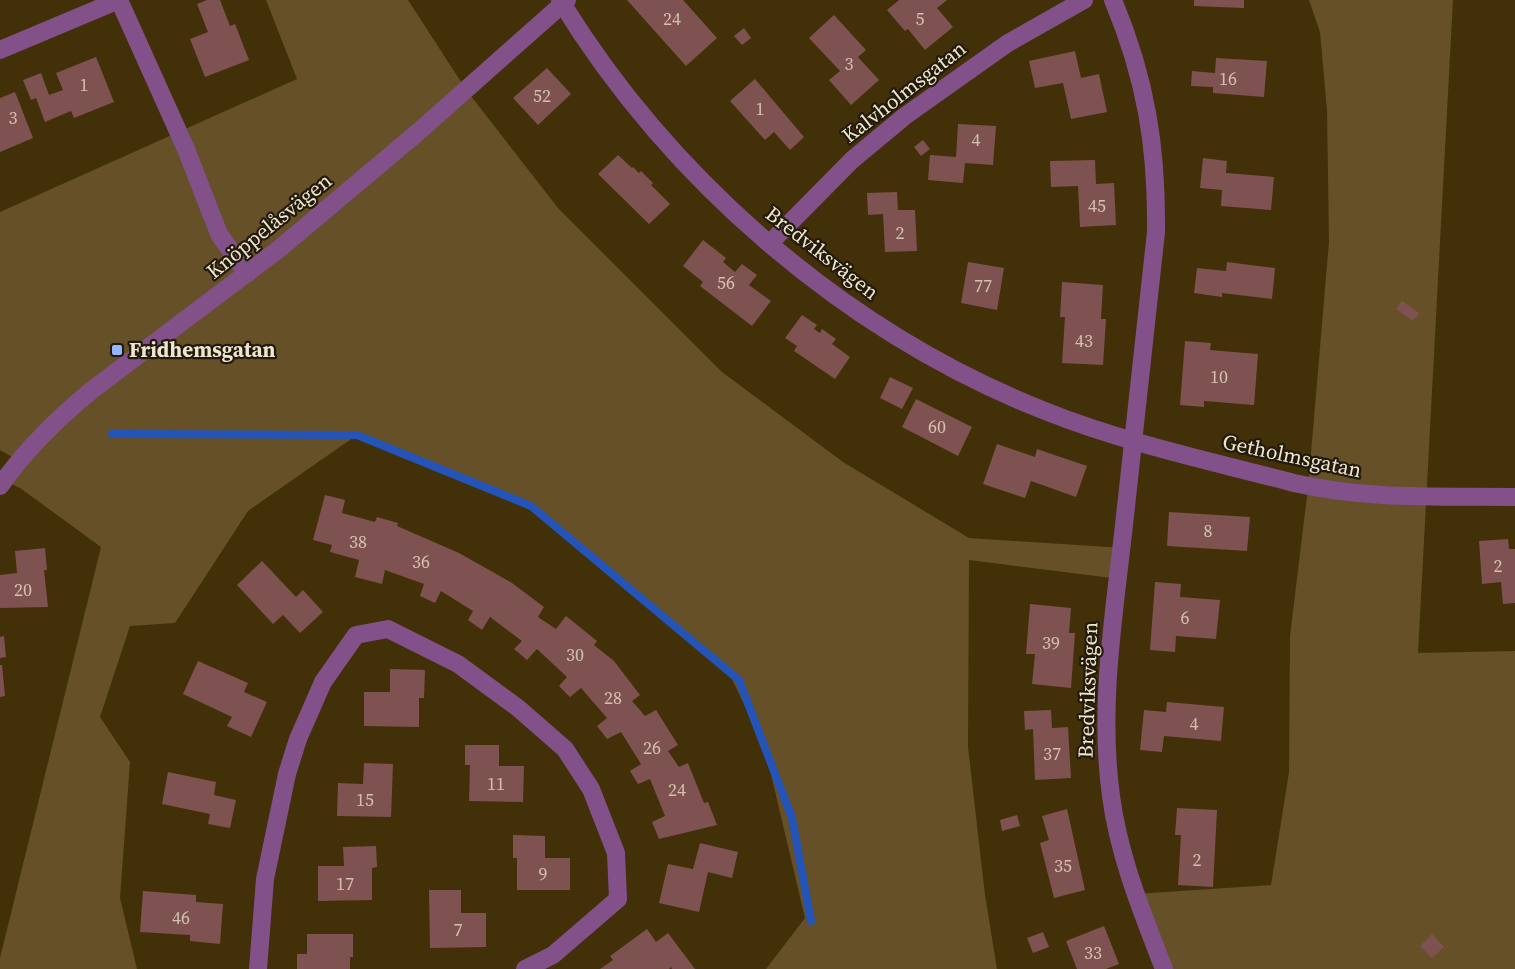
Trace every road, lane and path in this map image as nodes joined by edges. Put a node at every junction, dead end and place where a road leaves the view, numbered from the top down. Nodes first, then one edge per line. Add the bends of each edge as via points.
1 (119, 0) edge
2 (1084, 0) edge
3 (1113, 0) edge
4 (563, 1) edge
5 (0, 50) edge
6 (770, 243) junction
7 (247, 274) junction
8 (1134, 440) junction
9 (0, 486) edge
10 (1515, 497) edge
11 (258, 969) edge
12 (525, 969) edge
13 (1164, 969) edge

1 - 5 street
1 - 7 street via 186,149 219,234
2 - 6 street, Kalvholmsgatan via 1008,43 914,109 852,160
3 - 8 street, Bredviksvägen via 1138,68 1154,152 1156,232
4 - 6 street, Bredviksvägen via 589,44 643,114 709,189
4 - 7 street, Knöppelåsvägen via 417,133
6 - 8 street, Bredviksvägen via 851,306 952,367 1044,410
7 - 9 street, Knöppelåsvägen via 63,414
8 - 10 street, Getholmsgatan via 1326,490 1418,498
8 - 13 street, Bredviksvägen via 1106,699 1107,765 1125,866
11 - 12 street via 265,879 298,739 323,681 356,635 388,629 458,664 518,708 565,749 591,789 616,853 618,899 553,955

